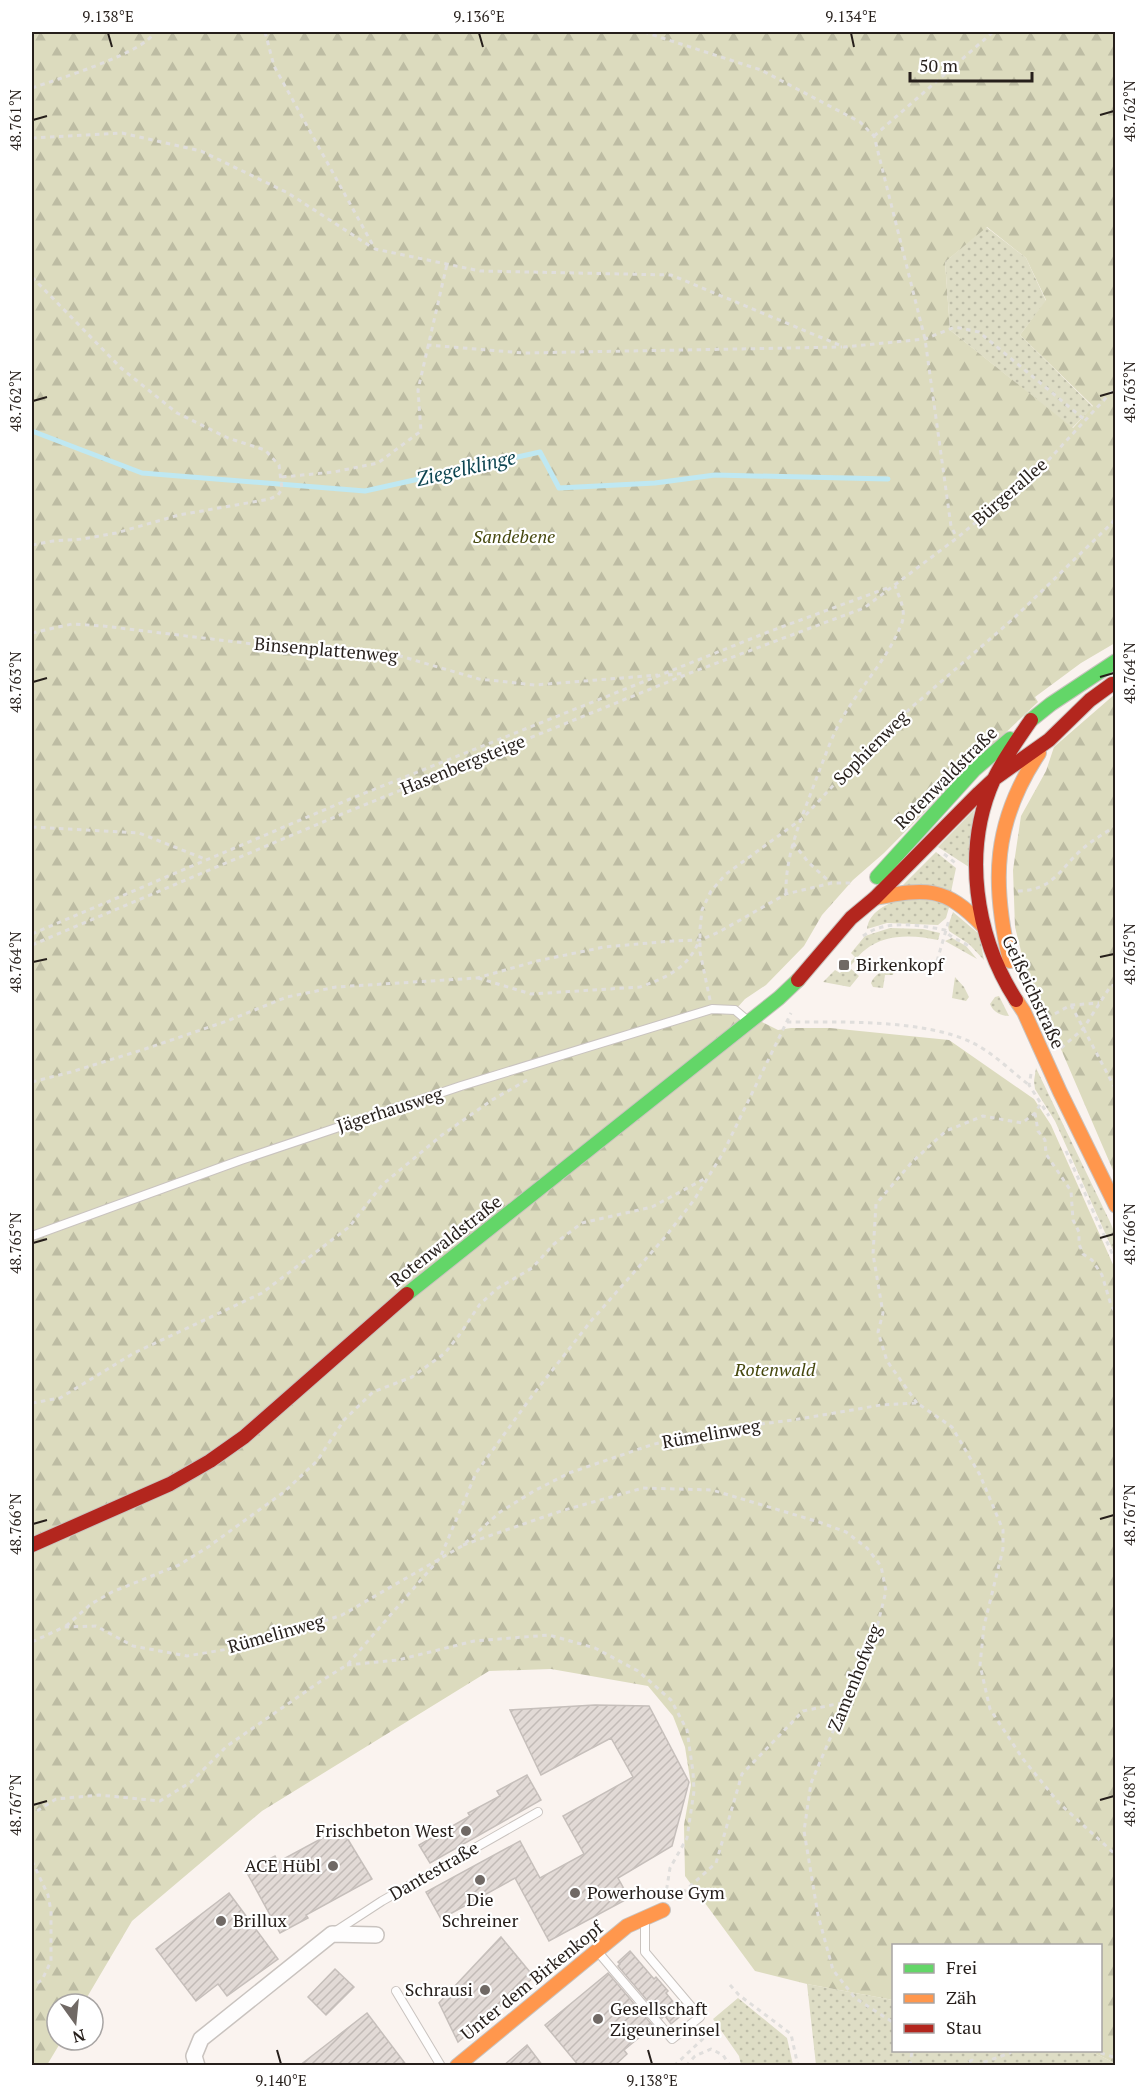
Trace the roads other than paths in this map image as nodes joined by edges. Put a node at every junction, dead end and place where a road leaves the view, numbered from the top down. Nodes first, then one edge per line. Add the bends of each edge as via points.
1 (1116, 661) edge
2 (1116, 682) edge
3 (1032, 720) junction
4 (1049, 740) junction
5 (994, 779) junction
6 (875, 898) junction
7 (851, 918) junction
8 (983, 926) junction
9 (1024, 1012) junction
10 (750, 1023) junction
11 (1116, 1206) edge
12 (32, 1236) edge
13 (32, 1545) edge
14 (538, 1812) dead end
15 (663, 1910) road end
16 (645, 1918) junction
17 (332, 1934) junction
18 (376, 1935) dead end
19 (597, 1951) junction
20 (396, 1991) dead end
21 (460, 2065) edge
22 (197, 2066) edge
23 (441, 2066) edge

1 - 3 main road, Rotenwaldstraße
2 - 4 main road, Rotenwaldstraße via 1090,700
3 - 5 main road, Geißeichstraße
3 - 7 main road, Rotenwaldstraße via 974,770 912,836 867,888
4 - 5 main road, Rotenwaldstraße
4 - 9 main road, Rotenwaldstraße via 1014,797 998,864 999,918
5 - 6 main road, Rotenwaldstraße
5 - 8 main road, Geißeichstraße via 982,815 976,856 976,892
6 - 7 main road, Rotenwaldstraße
6 - 8 main road via 929,891 958,903
7 - 10 main road, Rotenwaldstraße via 792,987
8 - 9 main road, Geißeichstraße via 1001,975
9 - 11 main road, Geißeichstraße
10 - 12 lane, Jägerhausweg via 735,1010 712,1009 461,1086
10 - 13 main road, Rotenwaldstraße via 385,1311 244,1437 170,1484
14 - 17 lane, Dantestraße
15 - 16 main road, Unter dem Birkenkopf
16 - 19 main road, Unter dem Birkenkopf via 627,1926
16 - 19 lane via 645,1952 700,2018 672,2039
17 - 18 street
17 - 22 street, Dantestraße via 201,2039 194,2056
19 - 21 main road, Unter dem Birkenkopf
20 - 23 lane

